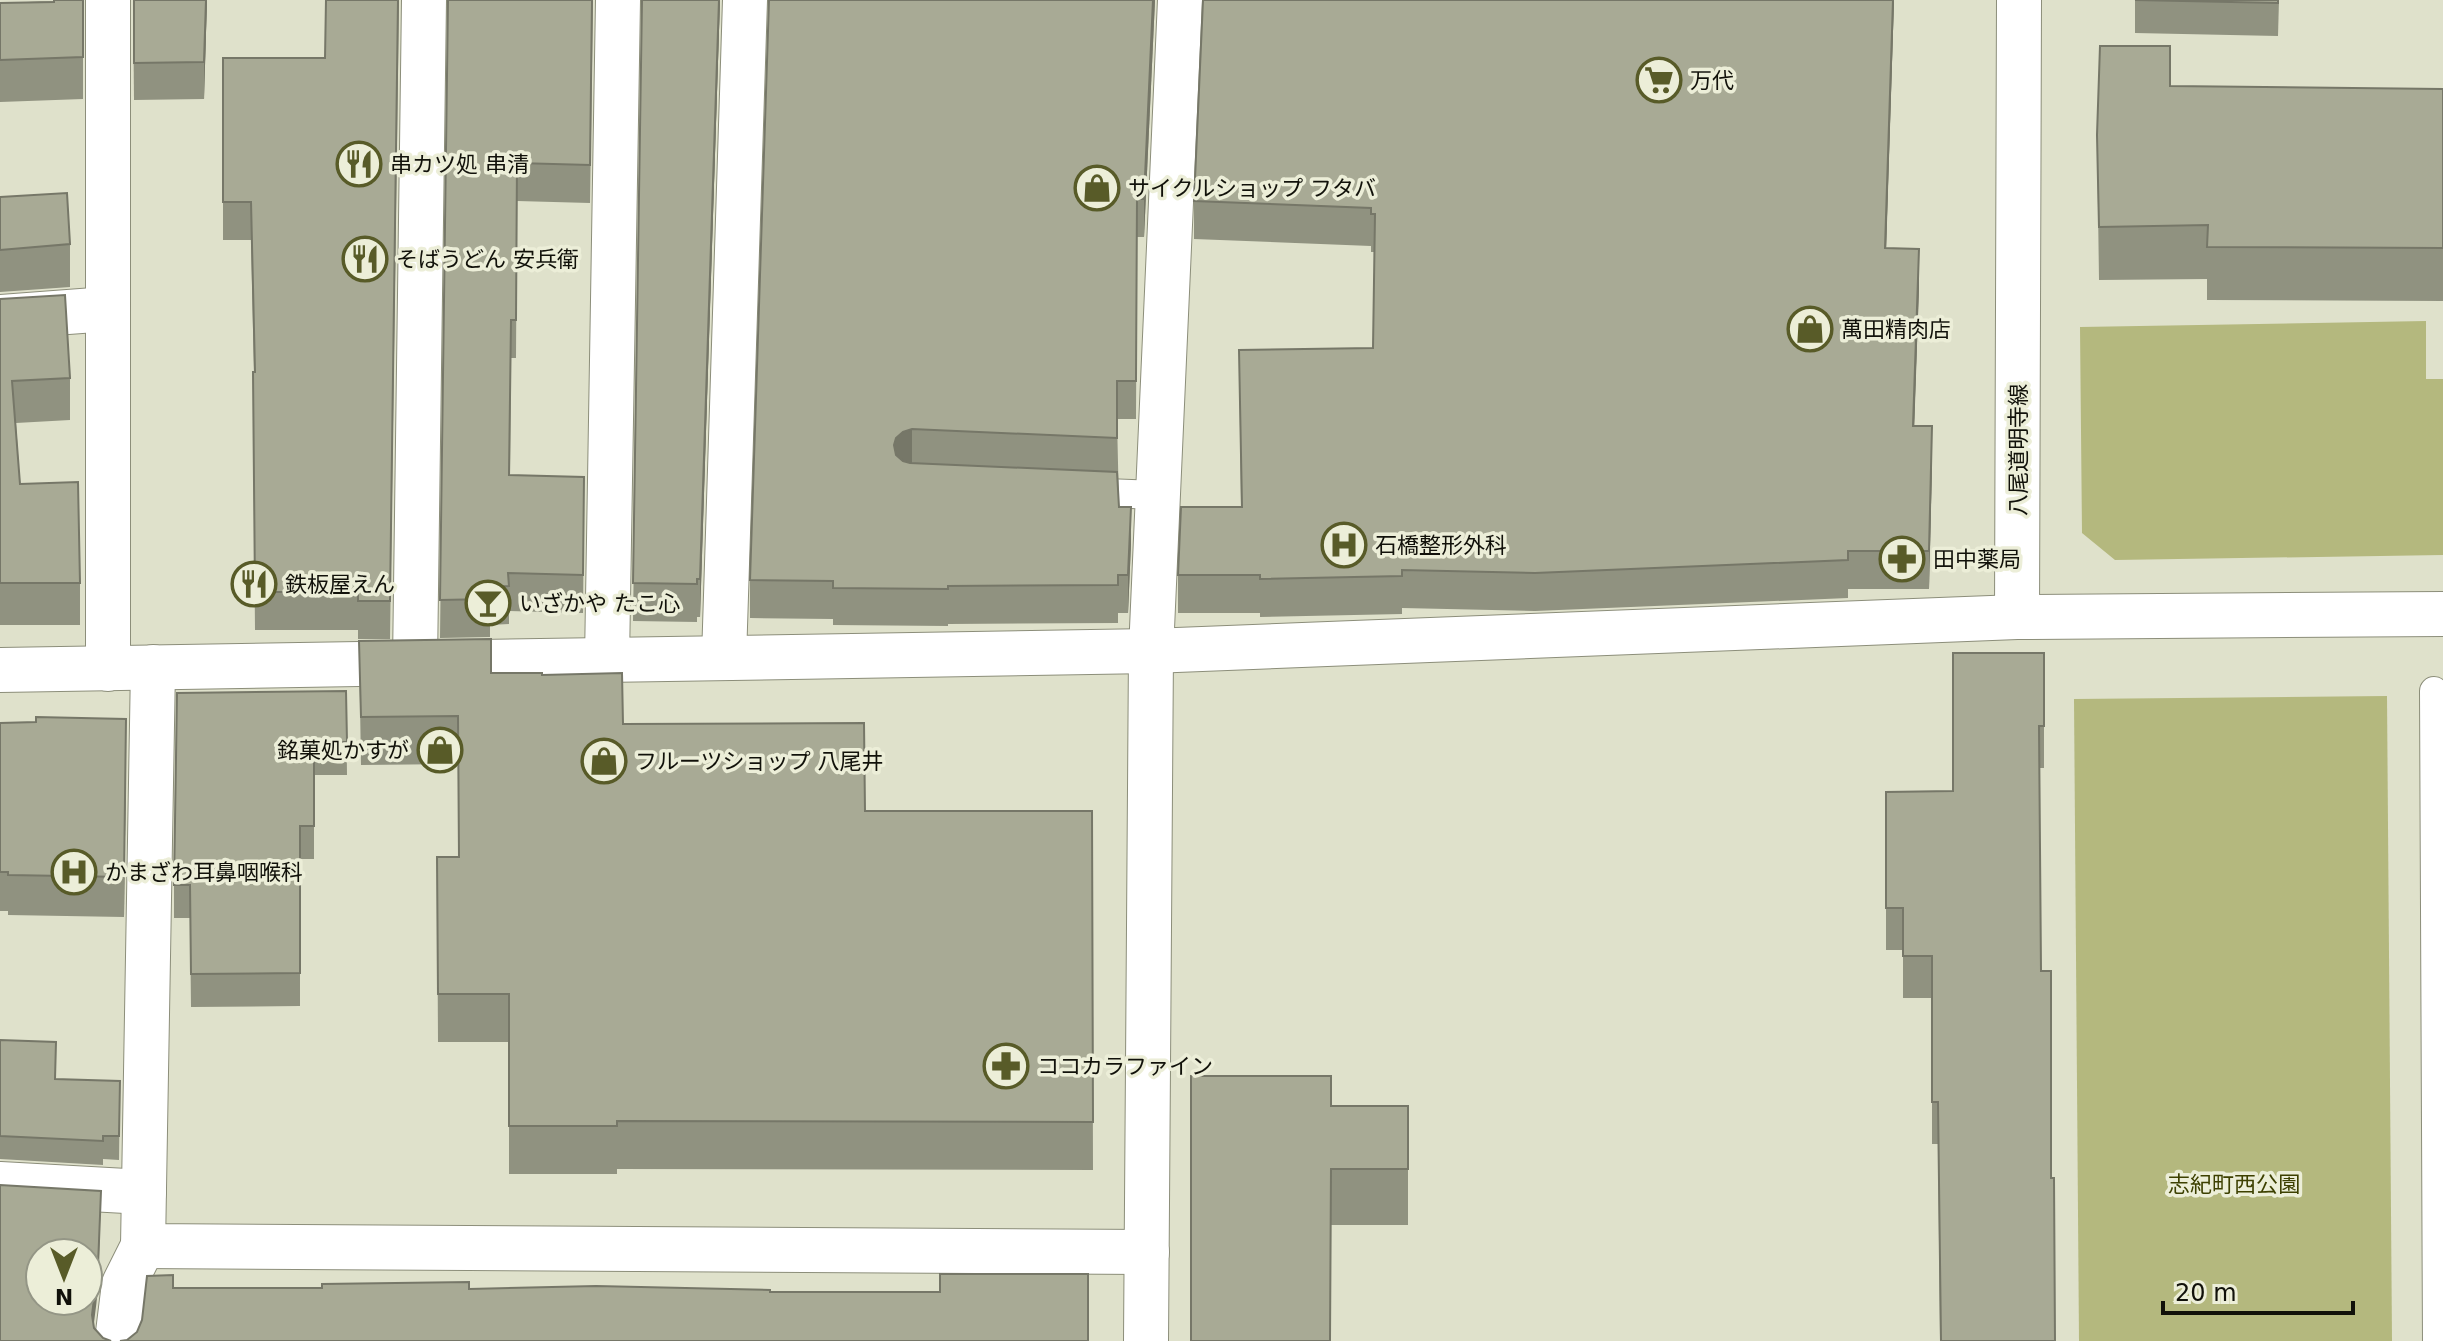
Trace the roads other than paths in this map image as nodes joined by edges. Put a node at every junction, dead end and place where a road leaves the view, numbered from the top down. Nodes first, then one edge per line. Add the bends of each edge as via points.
1 (108, 0) edge
2 (424, 0) edge
3 (618, 0) edge
4 (745, 0) edge
5 (1180, 0) edge
6 (2019, 0) edge
7 (108, 309) junction
8 (0, 317) edge
9 (1050, 490) edge
10 (1157, 495) junction
11 (2443, 614) edge
12 (2017, 617) junction
13 (1151, 651) junction
14 (724, 658) junction
15 (607, 660) junction
16 (415, 663) junction
17 (153, 667) junction
18 (108, 669) junction
19 (0, 670) edge
20 (2434, 691) dead end
21 (2439, 1006) edge
22 (0, 1184) edge
23 (144, 1192) junction
24 (143, 1246) junction
25 (1147, 1252) junction
26 (117, 1341) edge
27 (1146, 1341) edge
28 (2437, 1341) edge

1 - 7 street
2 - 16 street
3 - 15 street
4 - 14 street
5 - 10 street
6 - 12 street, 八尾道明寺線
7 - 8 street
7 - 18 street
9 - 10 lane
10 - 13 street
11 - 12 street
12 - 13 street
13 - 14 street
13 - 25 street
14 - 15 street
15 - 16 street
16 - 17 street
17 - 18 street
17 - 23 street
18 - 19 street
20 - 21 lane
21 - 28 lane
22 - 23 street
23 - 24 street
24 - 25 street
24 - 26 street via 124,1284
25 - 27 street

